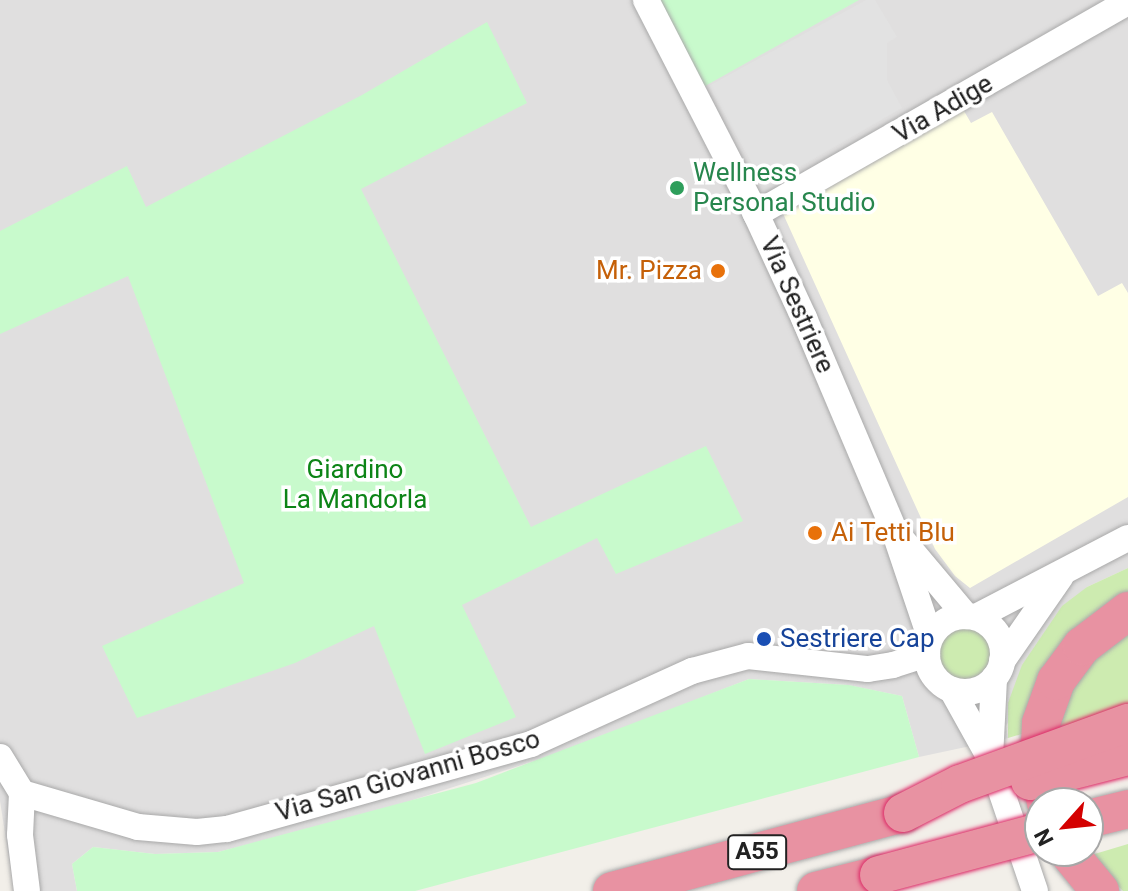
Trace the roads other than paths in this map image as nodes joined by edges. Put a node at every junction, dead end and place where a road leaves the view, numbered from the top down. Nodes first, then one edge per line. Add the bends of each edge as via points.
1 (646, 0) edge
2 (1128, 2) edge
3 (756, 214) junction
4 (894, 530) junction
5 (1128, 538) edge
6 (1061, 576) junction
7 (1128, 611) edge
8 (971, 616) junction
9 (928, 645) junction
10 (998, 670) junction
11 (952, 690) junction
12 (1128, 723) edge
13 (1128, 756) edge
14 (0, 757) edge
15 (990, 758) junction
16 (1043, 787) edge
17 (22, 793) junction
18 (1128, 809) edge
19 (903, 813) junction
20 (1104, 815) edge
21 (1024, 836) edge
22 (1080, 867) edge
23 (27, 891) edge
24 (612, 891) edge
25 (816, 891) edge
26 (1035, 891) edge
27 (1100, 891) edge

1 - 3 street, Via Sestriere
2 - 3 street, Via Adige
3 - 4 street, Via Sestriere
4 - 8 street, Via Sestriere
4 - 9 street, Via Sestriere
5 - 6 street
6 - 8 street
6 - 10 street
7 - 16 highway via 1082,646 1056,681 1041,723
8 - 9 street via 945,621
8 - 10 street via 994,629 1000,639
9 - 11 street via 934,676
9 - 17 street, Via San Giovanni Bosco via 893,665 868,669 748,656 692,671 531,744 227,829 138,827
10 - 11 street via 975,690
10 - 15 street
11 - 15 street
12 - 19 highway, bridge via 960,784
13 - 19 highway, A55, bridge
14 - 17 street
15 - 26 street
17 - 23 street via 20,835
18 - 20 highway
19 - 24 highway, A55
21 - 25 highway, A55, bridge
22 - 27 highway

